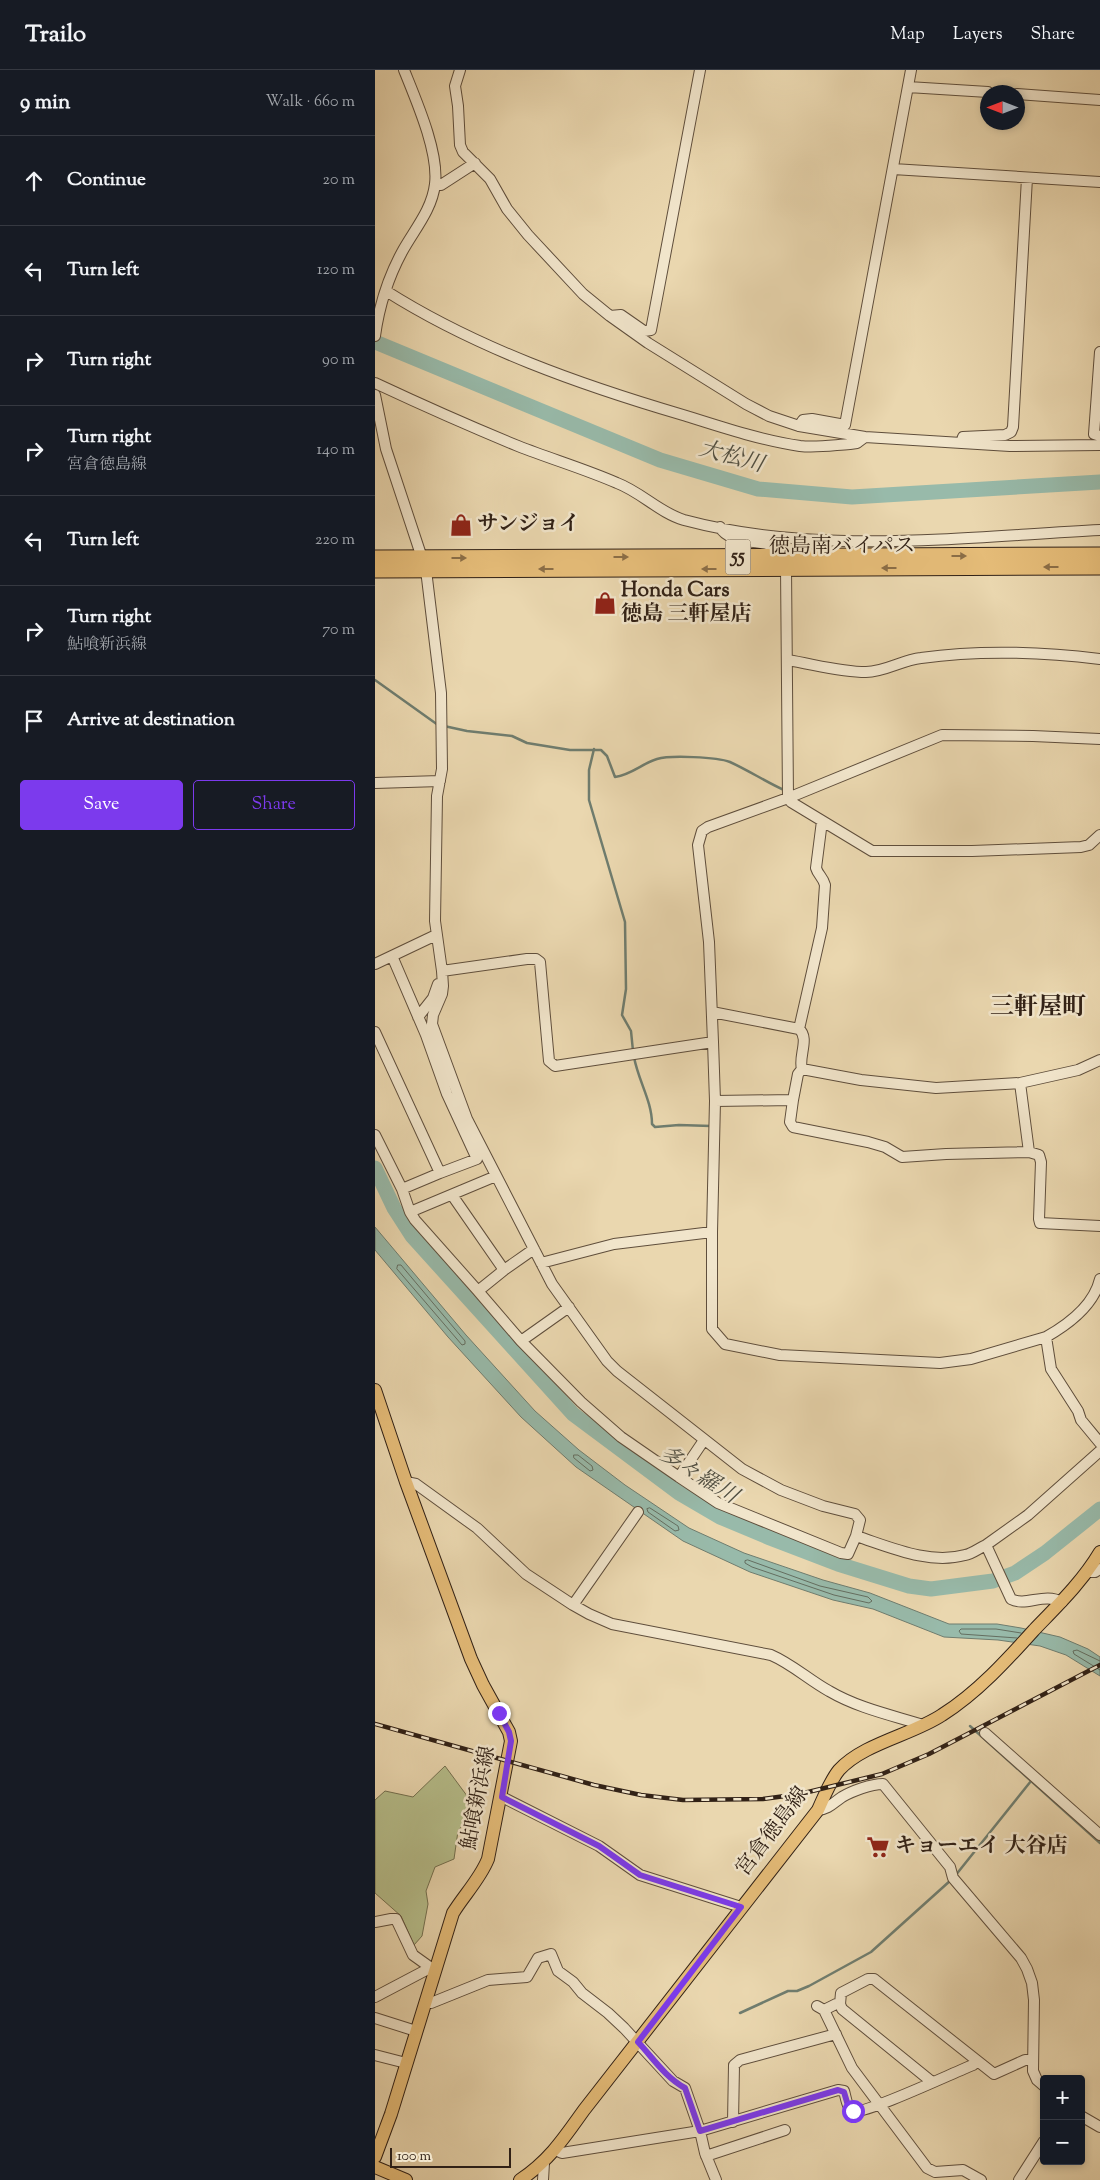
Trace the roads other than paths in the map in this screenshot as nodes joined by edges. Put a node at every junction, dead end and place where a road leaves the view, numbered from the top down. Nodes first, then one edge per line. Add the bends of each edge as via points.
1 (404, 70) edge
2 (460, 70) edge
3 (700, 70) edge
4 (908, 71) edge
5 (908, 88) junction
6 (980, 92) edge
7 (1025, 95) edge
8 (1100, 100) edge
9 (475, 163) junction
10 (893, 169) junction
11 (1027, 178) junction
12 (1100, 182) edge
13 (435, 185) junction
14 (384, 295) junction
15 (610, 316) junction
16 (375, 336) edge
17 (1100, 352) edge
18 (375, 383) edge
19 (375, 395) edge
20 (799, 426) junction
21 (1100, 436) edge
22 (865, 437) junction
23 (961, 444) junction
24 (1100, 445) edge
25 (720, 527) junction
26 (1100, 530) edge
27 (1100, 555) edge
28 (375, 558) edge
29 (781, 563) junction
30 (424, 564) junction
31 (1100, 567) edge
32 (375, 570) edge
33 (1100, 659) edge
34 (787, 660) junction
35 (1100, 739) edge
36 (440, 781) junction
37 (375, 783) edge
38 (788, 798) junction
39 (822, 821) junction
40 (1100, 835) edge
41 (433, 936) junction
42 (392, 956) junction
43 (375, 964) edge
44 (442, 971) junction
45 (712, 1012) junction
46 (418, 1017) junction
47 (799, 1029) junction
48 (375, 1032) edge
49 (713, 1042) junction
50 (1100, 1060) edge
51 (802, 1069) junction
52 (1020, 1083) junction
53 (793, 1100) junction
54 (715, 1101) junction
55 (375, 1135) edge
56 (1029, 1152) junction
57 (439, 1174) junction
58 (496, 1176) junction
59 (402, 1189) junction
60 (452, 1195) junction
61 (410, 1212) junction
62 (1100, 1226) edge
63 (712, 1232) junction
64 (534, 1249) junction
65 (541, 1263) junction
66 (504, 1270) junction
67 (1100, 1278) edge
68 (478, 1291) junction
69 (569, 1307) junction
70 (1046, 1336) junction
71 (521, 1341) junction
72 (375, 1390) edge
73 (704, 1440) junction
74 (1100, 1443) edge
75 (1100, 1451) edge
76 (679, 1477) junction
77 (406, 1482) junction
78 (638, 1512) dead end
79 (856, 1536) junction
80 (986, 1545) junction
81 (1100, 1552) edge
82 (1094, 1570) edge
83 (1062, 1602) junction
84 (573, 1605) junction
85 (923, 1725) junction
86 (985, 1733) dead end
87 (502, 1797) junction
88 (818, 1810) junction
89 (1100, 1835) edge
90 (741, 1907) junction
91 (375, 1922) edge
92 (432, 1969) junction
93 (375, 1997) edge
94 (425, 2002) junction
95 (840, 2004) junction
96 (375, 2018) edge
97 (416, 2031) junction
98 (836, 2034) junction
99 (638, 2042) junction
100 (375, 2055) edge
101 (1032, 2060) junction
102 (977, 2061) junction
103 (406, 2063) junction
104 (931, 2082) junction
105 (1040, 2083) edge
106 (879, 2105) junction
107 (1085, 2118) edge
108 (733, 2122) junction
109 (1100, 2127) edge
110 (785, 2130) dead end
111 (700, 2131) junction
112 (1040, 2147) edge
113 (555, 2150) junction
114 (706, 2156) junction
115 (375, 2157) edge
116 (544, 2163) junction
117 (375, 2167) edge
118 (406, 2180) edge
119 (520, 2180) edge
120 (543, 2180) edge
121 (716, 2180) edge
122 (981, 2180) edge
123 (1019, 2180) edge

1 - 13 street via 429,139
2 - 9 street via 455,86 460,145
3 - 15 street via 651,330 644,331 621,315
4 - 5 street
5 - 6 street
5 - 10 street
7 - 8 street
9 - 13 street via 441,185
9 - 15 street via 490,179 507,210 528,235 583,294
10 - 11 street
10 - 20 street via 845,425 812,419 803,420
11 - 12 street
11 - 23 street via 1013,427 1005,435 963,437
13 - 14 street via 426,214 403,251
14 - 16 street
14 - 22 street via 437,322 542,367 749,435 801,446 850,444
15 - 20 street via 746,404
17 - 21 street via 1094,434
18 - 25 street via 443,415 630,488 681,519
19 - 30 street via 386,449
20 - 22 street
22 - 23 street
23 - 24 street
25 - 26 street via 785,538 881,541
25 - 29 street via 728,537 767,544
29 -> 27 highway, 徳島南バイパス / 55
28 - 30 highway, 徳島南バイパス / 55
29 - 30 highway, 徳島南バイパス / 55
31 -> 29 highway, 徳島南バイパス / 55
29 - 34 street
30 - 32 highway, 徳島南バイパス / 55
30 - 36 street via 443,720
33 - 34 street via 1027,653 921,658 865,672
34 - 38 street
35 - 38 street via 942,735
36 - 37 street
36 - 41 street
38 - 39 street
38 - 45 street via 708,827 699,837
39 - 40 street via 872,851 1081,847 1089,845
39 - 47 street via 816,868 825,885 822,928
41 - 42 street
41 - 44 street
41 - 46 street via 437,989
42 - 43 street
42 - 46 street
44 - 49 street via 527,959 540,962 549,1061 555,1066
44 - 58 street via 442,994 433,1015 434,1032 464,1113
45 - 47 street
45 - 49 street
46 - 57 street via 447,1094 477,1157
47 - 51 street via 804,1038
48 - 57 street
49 - 54 street
50 - 52 street via 1071,1072
51 - 52 street via 861,1080 936,1088
51 - 53 street
52 - 56 street
53 - 54 street
53 - 56 street via 790,1122 793,1127 868,1142 902,1157
54 - 63 street
55 - 59 street
56 - 62 street via 1039,1155 1041,1162 1041,1223
57 - 59 street
58 - 60 street
58 - 64 street
59 - 61 street
60 - 61 street
60 - 66 street
61 - 68 street
63 - 65 street via 614,1244
63 - 70 street via 712,1329 725,1344 780,1355 940,1362 971,1359
64 - 65 street
64 - 66 street
65 - 69 street
66 - 68 street
67 - 70 street via 1090,1299 1077,1315
68 - 71 street
69 - 71 street
69 - 73 street via 617,1371
70 - 74 street via 1051,1369 1081,1420
71 - 76 street via 621,1437
72 - 77 main road, 鮎喰新浜線
73 - 76 street
73 - 79 street via 735,1464 781,1490 855,1514 860,1520
75 - 80 street via 1029,1515
76 - 79 street via 718,1503 841,1554 848,1554
77 - 84 street via 416,1484 477,1528 526,1574
77 - 87 main road, 鮎喰新浜線 via 471,1659 509,1732 510,1752
78 - 84 street
79 - 80 street via 916,1555 933,1557 967,1555
80 - 83 street via 1011,1599 1050,1597
81 - 82 main road
82 - 83 main road
83 - 85 main road, 宮倉徳島線 via 964,1698
84 - 85 street via 612,1624 771,1655 844,1699
85 - 88 main road, 宮倉徳島線 via 850,1761 833,1780
86 - 89 street
87 - 90 street via 599,1846 640,1875
87 - 92 main road, 鮎喰新浜線 via 488,1859 453,1914
88 - 90 main road, 宮倉徳島線
88 - 101 street via 826,1809 843,1796 872,1784 883,1784 950,1867 953,1878 1021,1958 1032,1983 1034,2000
90 - 99 main road, 宮倉徳島線
91 - 92 street via 396,1919 413,1955
92 - 93 street
92 - 94 main road, 鮎喰新浜線
94 - 97 main road, 鮎喰新浜線
94 - 99 street via 431,2003 488,1980 527,1978 538,1958 551,1954 558,1971
95 - 98 street via 821,2008
95 - 102 street via 841,1994 873,1979
95 - 104 street
96 - 97 street
97 - 103 main road, 鮎喰新浜線
98 - 106 street via 852,2068
98 - 108 street via 740,2060 733,2065
99 - 111 street via 669,2077 685,2088
99 - 113 main road, 宮倉徳島線
100 - 103 street
101 - 102 street via 994,2074
101 - 105 street via 1033,2071
102 - 104 street
103 - 115 main road, 鮎喰新浜線
104 - 106 street
106 - 108 street via 853,2111 849,2109 844,2092 838,2090
106 - 122 street via 927,2168 935,2172 963,2170
107 - 109 street
108 - 111 street
110 - 114 street
111 - 113 street via 562,2153
111 - 114 street
112 - 123 street
113 - 116 main road, 宮倉徳島線
114 - 121 street
116 - 119 main road, 宮倉徳島線
116 - 120 street
117 - 118 main road

